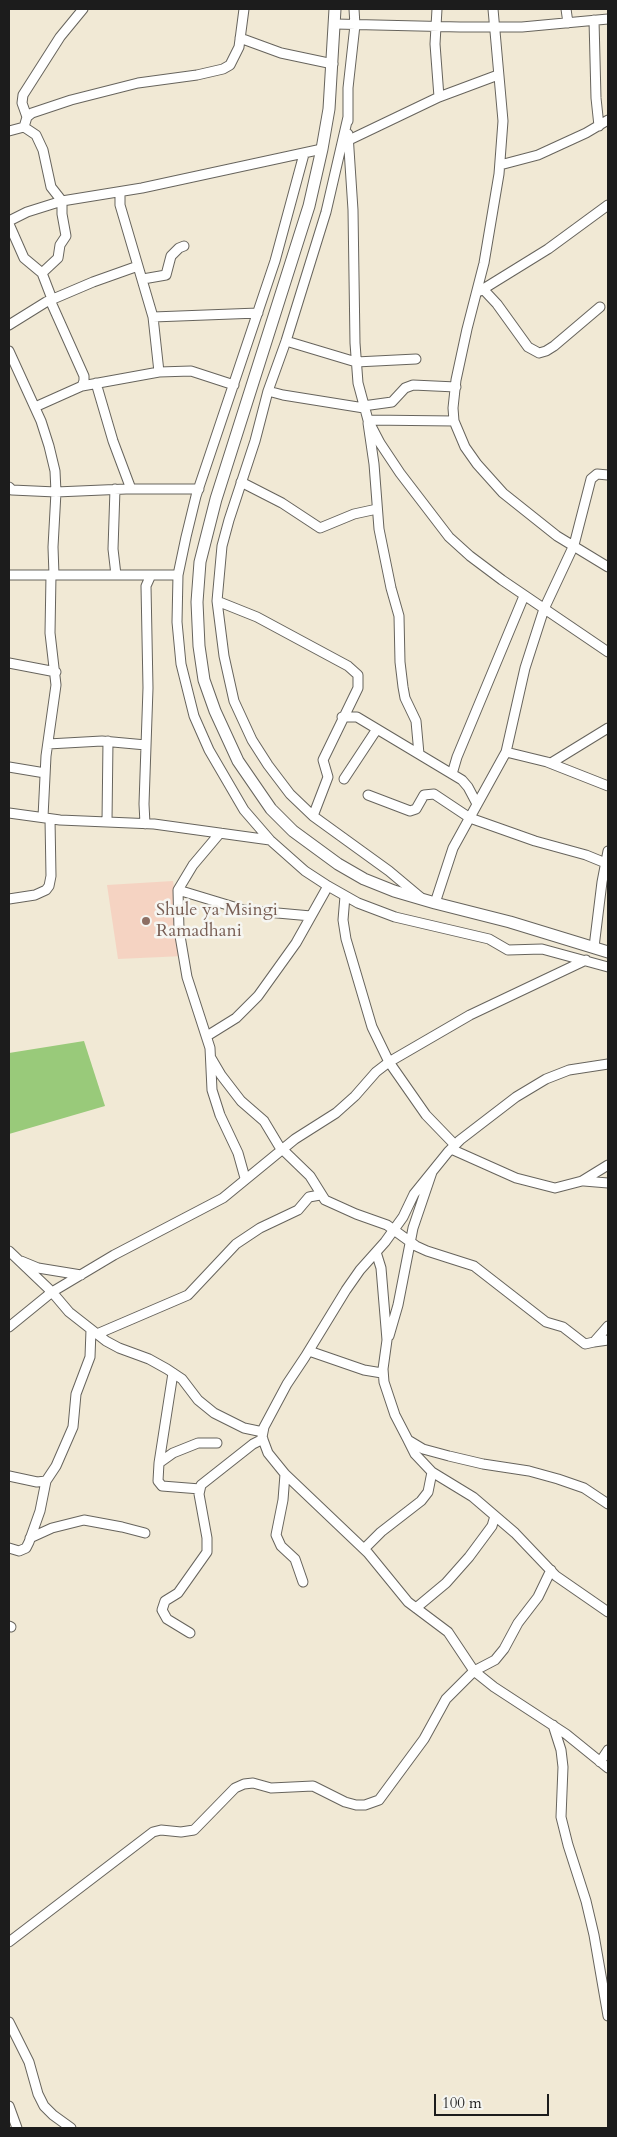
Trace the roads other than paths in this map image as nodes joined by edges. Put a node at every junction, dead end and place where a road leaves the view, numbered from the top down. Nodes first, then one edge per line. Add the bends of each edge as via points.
1 (82, 9) edge
2 (244, 9) edge
3 (335, 9) edge
4 (354, 9) edge
5 (437, 9) edge
6 (492, 9) edge
7 (566, 9) edge
8 (608, 19) edge
9 (594, 20) junction
10 (568, 23) junction
11 (335, 24) junction
12 (355, 25) junction
13 (436, 26) junction
14 (494, 27) junction
15 (240, 38) junction
16 (333, 64) junction
17 (498, 76) junction
18 (439, 97) junction
19 (27, 116) junction
20 (348, 117) junction
21 (608, 120) edge
22 (599, 126) junction
23 (24, 127) junction
24 (9, 131) edge
25 (348, 141) junction
26 (322, 149) junction
27 (304, 154) junction
28 (500, 165) junction
29 (120, 192) junction
30 (62, 201) junction
31 (608, 205) edge
32 (9, 223) edge
33 (184, 246) dead end
34 (138, 266) junction
35 (42, 273) junction
36 (143, 279) junction
37 (480, 291) junction
38 (51, 299) junction
39 (600, 307) dead end
40 (258, 313) junction
41 (153, 317) junction
42 (9, 325) edge
43 (286, 341) junction
44 (9, 351) edge
45 (416, 359) dead end
46 (356, 362) junction
47 (159, 372) junction
48 (96, 383) junction
49 (234, 385) junction
50 (82, 386) junction
51 (456, 387) junction
52 (268, 391) junction
53 (35, 407) junction
54 (363, 407) junction
55 (368, 419) junction
56 (454, 421) junction
57 (608, 475) edge
58 (241, 482) junction
59 (9, 487) edge
60 (199, 488) junction
61 (115, 489) junction
62 (130, 489) junction
63 (56, 492) junction
64 (377, 509) junction
65 (574, 546) junction
66 (608, 567) edge
67 (9, 574) edge
68 (52, 575) junction
69 (116, 575) junction
70 (151, 575) junction
71 (178, 575) junction
72 (524, 596) junction
73 (217, 602) junction
74 (544, 609) junction
75 (608, 652) edge
76 (9, 663) edge
77 (56, 672) junction
78 (351, 701) junction
79 (342, 717) junction
80 (357, 718) junction
81 (608, 728) edge
82 (377, 729) junction
83 (108, 741) junction
84 (48, 744) junction
85 (146, 744) junction
86 (506, 752) junction
87 (419, 754) junction
88 (550, 764) junction
89 (9, 767) edge
90 (45, 773) junction
91 (452, 774) junction
92 (344, 779) dead end
93 (608, 786) edge
94 (368, 796) dead end
95 (477, 804) junction
96 (9, 813) edge
97 (313, 816) junction
98 (46, 818) junction
99 (470, 818) junction
100 (107, 821) junction
101 (145, 824) junction
102 (220, 833) junction
103 (270, 840) junction
104 (608, 851) edge
105 (607, 864) edge
106 (328, 886) junction
107 (178, 890) junction
108 (345, 896) junction
109 (420, 898) junction
110 (9, 899) edge
111 (435, 903) junction
112 (311, 916) junction
113 (594, 947) junction
114 (608, 952) edge
115 (586, 960) junction
116 (608, 967) edge
117 (206, 1036) junction
118 (211, 1058) junction
119 (390, 1062) junction
120 (608, 1064) edge
121 (453, 1147) junction
122 (282, 1150) junction
123 (608, 1165) edge
124 (432, 1170) junction
125 (245, 1178) junction
126 (582, 1181) junction
127 (608, 1183) edge
128 (320, 1195) junction
129 (393, 1229) junction
130 (411, 1243) junction
131 (9, 1252) edge
132 (376, 1252) junction
133 (18, 1260) junction
134 (81, 1275) junction
135 (52, 1292) junction
136 (608, 1326) edge
137 (9, 1327) edge
138 (94, 1332) junction
139 (387, 1340) junction
140 (608, 1340) edge
141 (594, 1342) junction
142 (309, 1352) junction
143 (173, 1373) junction
144 (382, 1373) junction
145 (263, 1436) junction
146 (408, 1440) junction
147 (217, 1443) dead end
148 (159, 1463) junction
149 (432, 1472) junction
150 (285, 1474) junction
151 (9, 1476) edge
152 (46, 1481) junction
153 (200, 1489) junction
154 (608, 1504) edge
155 (495, 1516) junction
156 (145, 1533) dead end
157 (30, 1538) junction
158 (9, 1548) edge
159 (364, 1549) junction
160 (551, 1570) junction
161 (303, 1582) dead end
162 (416, 1608) junction
163 (608, 1612) edge
164 (190, 1633) dead end
165 (474, 1671) junction
166 (552, 1724) junction
167 (608, 1750) edge
168 (600, 1762) junction
169 (608, 1768) edge
170 (9, 1942) edge
171 (608, 2016) edge
172 (9, 2022) edge
173 (9, 2106) edge
174 (17, 2128) edge
175 (70, 2128) edge

1 - 19 street via 23,95
2 - 15 street
3 - 11 main road
4 - 12 street
5 - 13 street
6 - 14 street
7 - 10 street
8 - 9 street
9 - 10 street
9 - 22 street
10 - 14 street
11 - 12 street
11 - 16 main road
12 - 13 street
12 - 20 street
13 - 14 street
13 - 18 street
14 - 17 street
15 - 16 street via 281,53
15 - 19 street via 230,65 223,69 120,87
16 - 26 main road
17 - 18 street
17 - 28 street via 504,121
18 - 25 street
19 - 23 street
20 - 25 street
20 - 43 street via 326,212
21 - 22 street
22 - 28 street via 538,155
23 - 24 street
23 - 30 street via 40,141 51,187
25 - 46 street via 353,210
26 - 27 street
26 - 109 main road via 306,215 216,499 200,562 197,602 199,646 204,680 224,734 271,810 338,864 364,879
27 - 29 street
27 - 40 street
28 - 37 street
29 - 30 street
29 - 34 street via 120,205
30 - 32 street via 27,212
30 - 35 street via 66,236 60,244 58,258
31 - 37 street via 548,249
32 - 35 street via 24,258
33 - 36 street via 170,256 166,275
34 - 36 street
34 - 38 street
35 - 38 street
36 - 41 street
37 - 39 street via 497,304 528,347 539,353 561,341
37 - 51 street via 467,329
38 - 42 street
38 - 50 street via 84,376
40 - 41 street
40 - 49 street
41 - 47 street
43 - 46 street
43 - 52 street
44 - 53 street
45 - 46 street
46 - 54 street
47 - 48 street
47 - 49 street via 191,371
48 - 50 street
48 - 62 street
49 - 60 street
50 - 53 street
51 - 54 street via 413,385 405,388 392,402
51 - 56 street
52 - 54 street
52 - 58 street
53 - 63 street via 50,446
54 - 55 street
55 - 56 street
55 - 64 street
55 - 72 street via 400,473 449,536
56 - 65 street via 465,447 503,493
57 - 65 street via 593,476
58 - 64 street via 320,528 354,514
58 - 73 street via 222,546
59 - 63 street via 12,490
60 - 62 street
60 - 71 street
61 - 62 street
61 - 63 street
61 - 69 street via 112,549
63 - 68 street
64 - 87 street via 399,616 403,687 416,721
65 - 66 street
65 - 74 street
67 - 68 street
68 - 69 street
68 - 77 street via 50,633
69 - 70 street
70 - 71 street
70 - 85 street via 146,586 149,643
71 - 103 street via 177,622 181,664 194,716 226,781 244,810
72 - 74 street
72 - 91 street
73 - 78 street via 257,617 356,672 359,680
73 - 97 street via 234,701 252,740 290,794
74 - 75 street
74 - 86 street via 523,675
76 - 77 street
77 - 84 street
78 - 79 street
78 - 80 street via 351,709
79 - 80 street
79 - 97 street via 322,760 328,777
80 - 82 street
81 - 88 street
82 - 87 street
82 - 92 street
83 - 84 street
83 - 85 street
83 - 100 street
84 - 90 street
85 - 101 street
86 - 88 street
86 - 95 street
87 - 91 street
88 - 93 street
89 - 90 street
90 - 98 street
91 - 95 street via 467,784
94 - 99 street via 410,811 416,809 424,795 434,794
95 - 99 street
96 - 98 street
97 - 109 street
98 - 100 street
98 - 110 street via 49,886 36,895
99 - 105 street
99 - 111 street via 450,853
100 - 101 street
101 - 102 street
102 - 103 street
102 - 107 street via 193,865
103 - 106 street
104 - 105 street
105 - 113 street
106 - 108 street
106 - 112 street
107 - 112 street via 244,910
107 - 117 street via 179,930 187,977
108 - 115 street via 395,917 489,939 508,950 535,948
108 - 119 street via 343,920 348,946 368,1014
109 - 111 main road
111 - 113 main road
112 - 117 street via 258,996 236,1018
113 - 114 main road
115 - 116 street
115 - 119 street via 470,1015
117 - 118 street
118 - 122 street via 241,1101 262,1118
118 - 125 street via 213,1093
119 - 121 street via 426,1115
119 - 122 street via 336,1113
120 - 121 street via 574,1069 546,1079 516,1097
121 - 124 street
121 - 126 street via 516,1178 548,1187
122 - 125 street
122 - 128 street via 310,1176
123 - 126 street
124 - 129 street
124 - 130 street via 414,1223
125 - 134 street via 223,1198
126 - 127 street
128 - 129 street via 342,1209
128 - 138 street via 310,1197 298,1210 236,1244 188,1295
129 - 130 street
129 - 132 street
130 - 139 street
130 - 141 street via 444,1258 474,1266 546,1322 563,1327 585,1344
131 - 133 street
132 - 139 street via 381,1268
132 - 142 street via 352,1280
133 - 134 street via 38,1268
133 - 135 street
134 - 135 street
135 - 137 street
135 - 138 street via 68,1312
136 - 141 street
138 - 143 street via 119,1348 149,1359
138 - 152 street via 90,1357 76,1394 73,1427
139 - 144 street
140 - 141 street
142 - 144 street
142 - 145 street via 286,1384
143 - 145 street via 214,1413
143 - 148 street
144 - 146 street via 395,1415
145 - 150 street via 268,1453
145 - 153 street
146 - 149 street via 415,1454
146 - 154 street via 423,1449 449,1456 558,1479 584,1488
147 - 148 street via 198,1443 173,1453
148 - 153 street via 158,1481 162,1486
149 - 155 street via 473,1497
149 - 159 street via 428,1492 421,1501
150 - 159 street
150 - 161 street via 276,1535 281,1546 295,1559
151 - 152 street
152 - 157 street
153 - 164 street via 207,1552 178,1593 165,1601 162,1610 167,1620
155 - 160 street
155 - 162 street via 492,1526 469,1558
156 - 157 street via 84,1520 52,1528
157 - 158 street via 23,1550
159 - 162 street
160 - 163 street
160 - 165 street via 504,1650 495,1660
162 - 165 street via 451,1635
165 - 166 street
165 - 170 street via 446,1699 424,1739 379,1800 356,1805 313,1786 271,1788 244,1784 235,1788 194,1830 154,1832
166 - 168 street
166 - 171 street via 563,1767 561,1817 592,1926
167 - 168 street
168 - 169 street
172 - 175 street via 29,2062 44,2106
173 - 174 street

